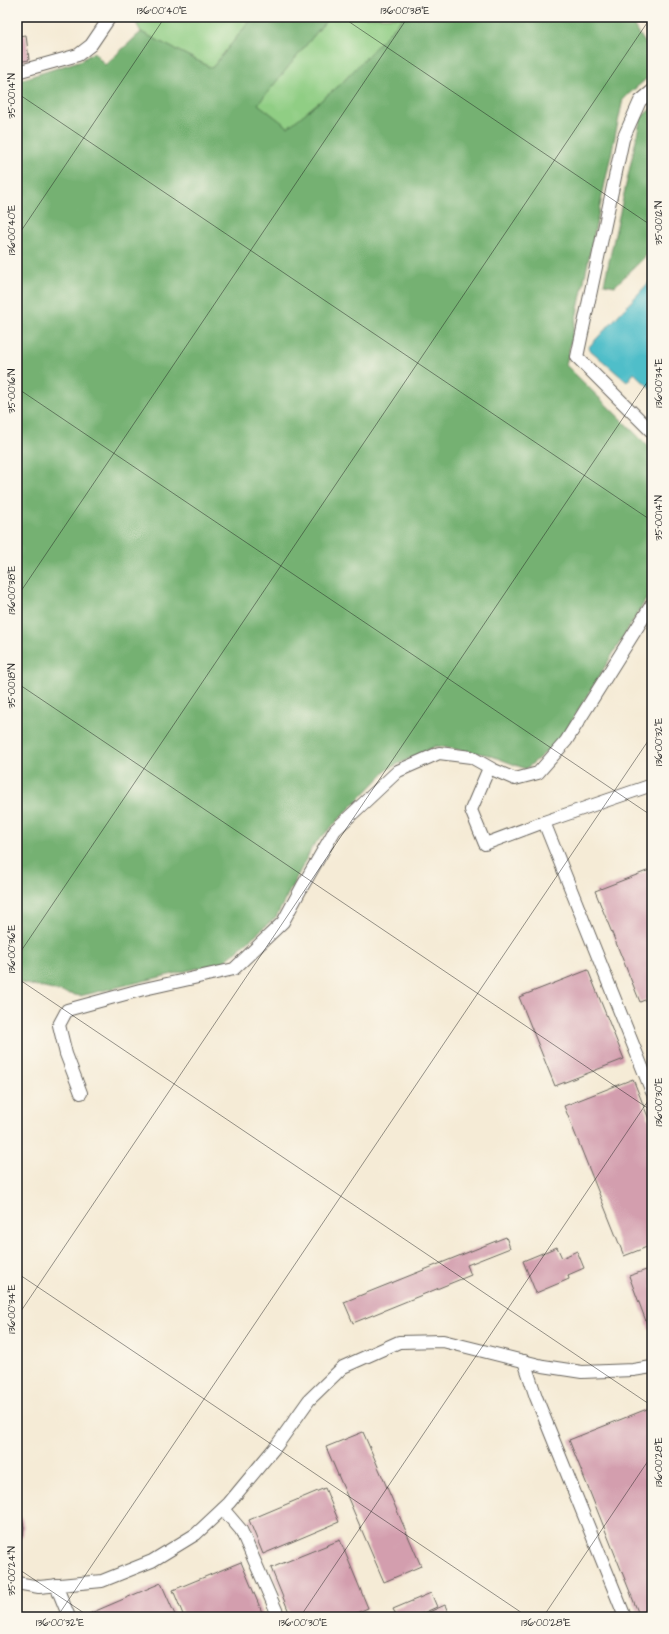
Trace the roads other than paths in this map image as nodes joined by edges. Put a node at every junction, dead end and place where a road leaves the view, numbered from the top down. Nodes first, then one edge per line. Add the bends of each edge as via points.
1 (110, 17) edge
2 (17, 72) edge
3 (652, 91) edge
4 (652, 432) edge
5 (652, 604) edge
6 (489, 768) junction
7 (652, 785) edge
8 (544, 822) junction
9 (652, 1092) edge
10 (81, 1093) dead end
11 (524, 1361) junction
12 (652, 1367) edge
13 (223, 1509) junction
14 (17, 1583) edge
15 (56, 1585) junction
16 (69, 1617) edge
17 (279, 1617) edge
18 (625, 1617) edge

1 - 2 lane via 91,45 78,55
3 - 4 lane via 640,100 623,139 577,357
5 - 6 lane via 566,741 538,773 515,779
6 - 8 lane via 471,810 485,844
6 - 10 lane via 471,756 439,753 398,772 335,830 283,922 234,969 140,990 67,1010 59,1025 66,1054
7 - 8 lane
8 - 9 lane
11 - 12 lane via 582,1372
11 - 13 lane via 444,1341 399,1342 342,1367 310,1400 278,1445
11 - 18 lane via 536,1397
13 - 15 lane via 196,1534 152,1561 102,1581
13 - 17 lane via 241,1530
14 - 15 lane via 39,1587
15 - 16 lane

